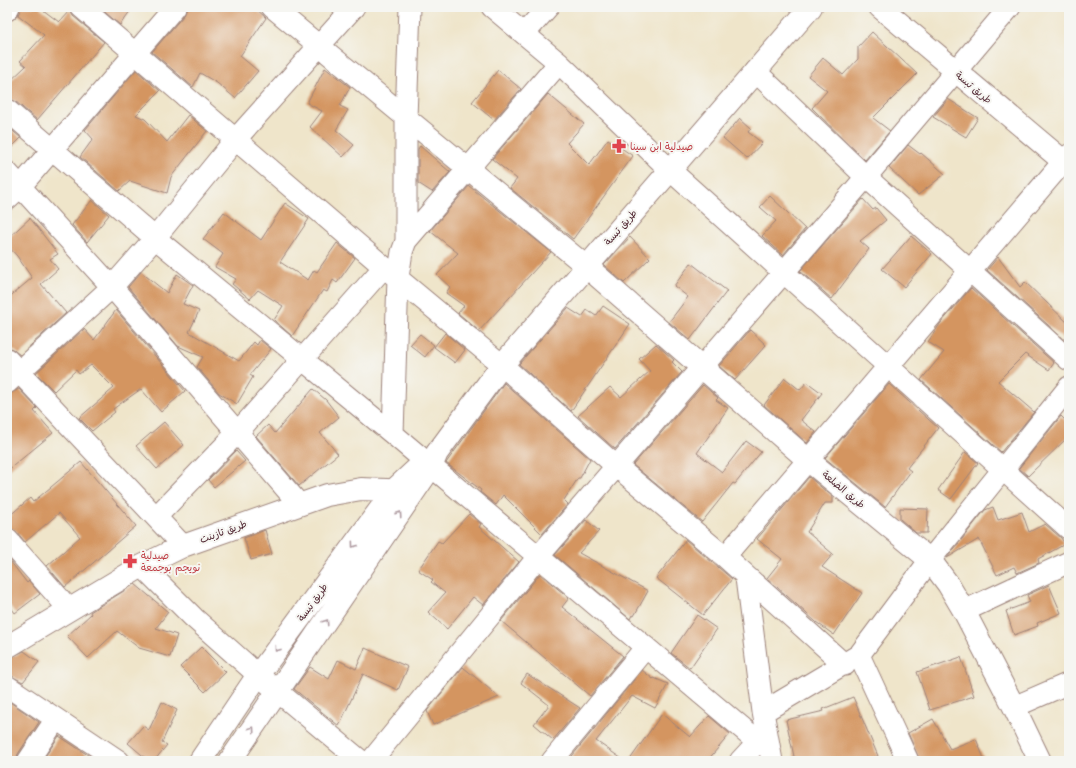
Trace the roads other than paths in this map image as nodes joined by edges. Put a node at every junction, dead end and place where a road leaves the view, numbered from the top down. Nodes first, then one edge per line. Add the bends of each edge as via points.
1 (9, 7) edge
2 (80, 7) edge
3 (175, 7) edge
4 (272, 7) edge
5 (354, 7) edge
6 (410, 7) edge
7 (548, 7) edge
8 (811, 7) edge
9 (880, 7) edge
10 (1010, 7) edge
11 (7, 10) edge
12 (504, 11) edge
13 (524, 34) junction
14 (318, 47) junction
15 (135, 53) junction
16 (559, 63) junction
17 (755, 71) junction
18 (955, 71) junction
19 (7, 110) edge
20 (406, 118) junction
21 (236, 140) junction
22 (53, 148) junction
23 (1067, 161) edge
24 (469, 170) junction
25 (670, 170) junction
26 (866, 177) junction
27 (11, 186) edge
28 (155, 238) junction
29 (406, 241) junction
30 (586, 266) junction
31 (971, 270) junction
32 (391, 272) junction
33 (783, 272) junction
34 (112, 287) junction
35 (302, 360) junction
36 (1069, 360) edge
37 (502, 365) junction
38 (888, 366) junction
39 (701, 367) junction
40 (11, 372) edge
41 (1069, 387) edge
42 (237, 433) junction
43 (393, 434) junction
44 (808, 460) junction
45 (431, 461) junction
46 (616, 466) junction
47 (1004, 469) junction
48 (405, 490) junction
49 (299, 504) junction
50 (156, 517) junction
51 (1069, 529) edge
52 (7, 539) edge
53 (183, 546) junction
54 (725, 556) junction
55 (538, 557) junction
56 (930, 560) junction
57 (1069, 562) edge
58 (142, 566) junction
59 (746, 578) junction
60 (70, 609) junction
61 (964, 610) junction
62 (646, 647) junction
63 (7, 648) edge
64 (852, 660) junction
65 (258, 675) junction
66 (1069, 683) edge
67 (7, 686) edge
68 (278, 692) junction
69 (1014, 707) junction
70 (763, 712) junction
71 (56, 719) junction
72 (762, 737) junction
73 (28, 761) edge
74 (119, 761) edge
75 (200, 761) edge
76 (230, 761) edge
77 (361, 761) edge
78 (371, 761) edge
79 (552, 761) edge
80 (740, 761) edge
81 (772, 761) edge
82 (908, 761) edge
83 (1040, 761) edge

1 - 11 street
2 - 15 street
3 - 15 street
4 - 14 street
5 - 14 street
6 - 20 street
7 - 13 street
8 - 17 main road, طريق تبسة
9 - 18 main road, طريق تبسة
10 - 18 street
12 - 13 street
13 - 16 street
14 - 20 street
14 - 21 street
15 - 21 street
15 - 22 street
16 - 24 street
16 - 25 street
17 - 25 main road, طريق تبسة
17 - 26 street
18 - 23 main road, طريق تبسة
18 - 26 street
19 - 22 street
20 - 24 street
20 - 29 street
21 - 28 street
21 - 32 street
22 - 27 street
22 - 28 street
23 - 31 street
24 - 29 street
24 - 30 street
25 - 30 main road, طريق تبسة
25 - 33 street
26 - 31 street
26 - 33 street
27 - 34 street
28 - 34 street
28 - 35 street
29 - 32 street
30 - 37 main road, طريق تبسة
30 - 39 main road, طريق الضلعة
31 - 36 street
31 - 38 street
32 - 35 street
32 - 37 street
32 - 43 street
33 - 38 street
33 - 39 street
34 - 40 street
34 - 42 street
35 - 42 street
35 - 43 street
37 - 45 main road, طريق تبسة
37 - 46 street
38 - 44 street
38 - 47 street
39 - 44 main road, طريق الضلعة
39 - 46 street
40 - 50 street
41 - 47 street
42 - 49 street
42 - 50 street
43 - 45 street
44 - 54 street
44 - 56 main road, طريق الضلعة
45 - 48 main road, طريق تبسة
45 - 55 street
46 - 54 street
46 - 55 street
47 - 51 street
47 - 56 street
48 - 49 main road, طريق تازبنت via 361,489
48 -> 65 main road, طريق تبسة
68 -> 48 main road, طريق تبسة
49 - 53 main road, طريق تازبنت
50 - 53 street
52 - 60 street
53 - 58 main road, طريق تازبنت
54 - 59 street
55 - 62 street
55 - 78 street
56 - 61 main road, طريق الضلعة
56 - 64 street
57 - 61 street
58 - 60 main road, طريق تازبنت
58 - 65 street via 194,618
59 - 64 street
59 - 70 street
60 - 63 main road, طريق تازبنت
61 - 69 main road, طريق الضلعة
62 - 72 street
62 - 79 street
64 - 70 street
64 - 82 street
65 - 68 street
65 - 75 main road, طريق تبسة
66 - 69 street
67 - 71 street
76 -> 68 main road, طريق تبسة
68 - 77 street
69 - 83 main road, طريق الضلعة
70 - 72 street
71 - 73 street
71 - 74 street
72 - 80 street
72 - 81 street

